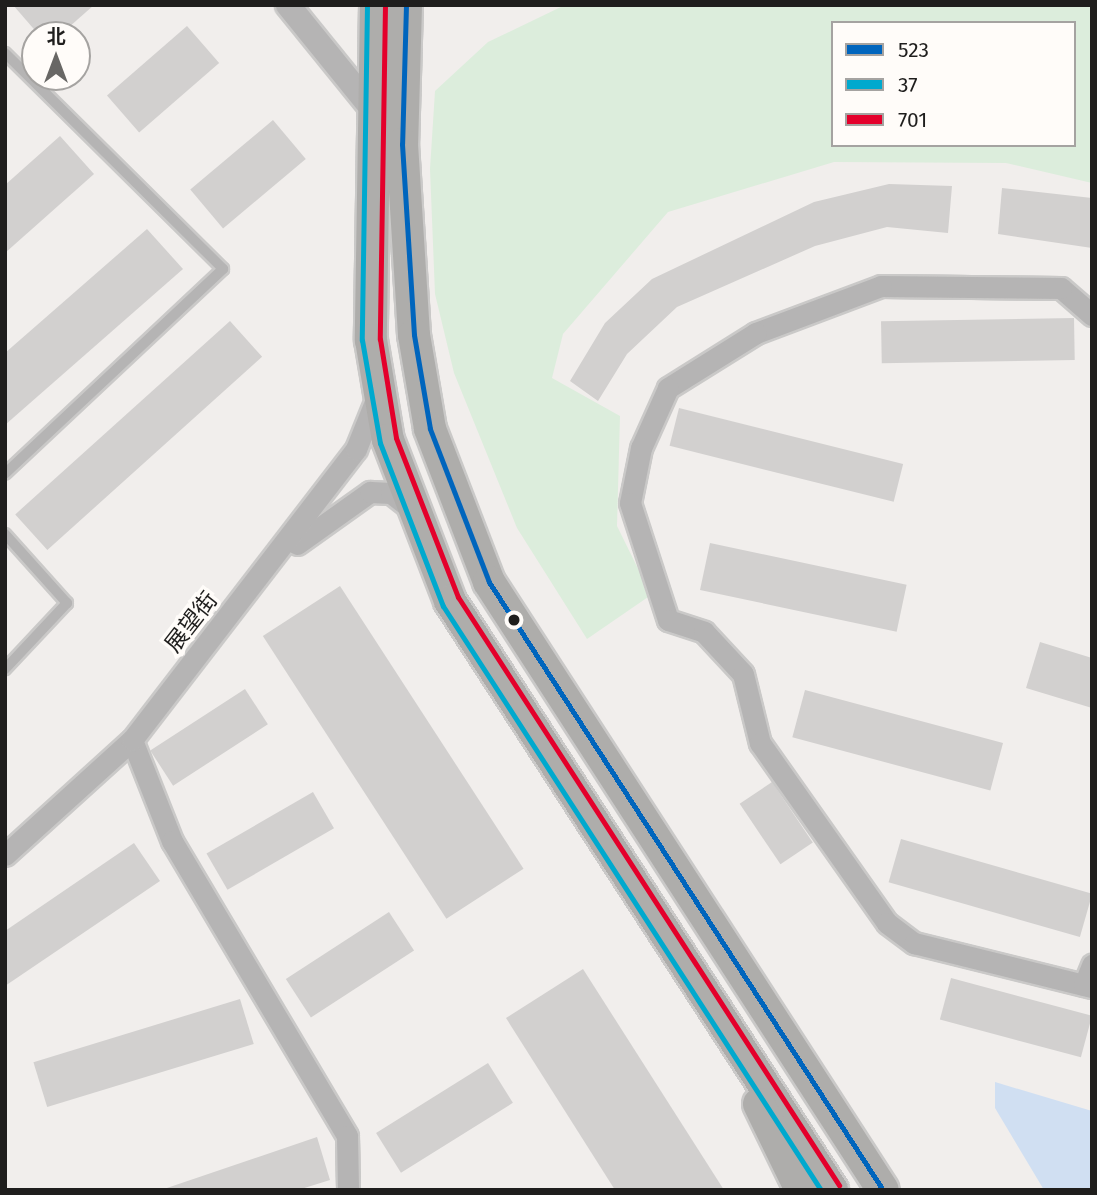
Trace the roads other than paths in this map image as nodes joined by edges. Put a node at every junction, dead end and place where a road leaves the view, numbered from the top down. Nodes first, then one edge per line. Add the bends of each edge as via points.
1 (288, 5) edge
2 (376, 5) edge
3 (406, 5) edge
4 (5, 53) edge
5 (373, 110) junction
6 (1092, 315) edge
7 (380, 391) junction
8 (5, 474) edge
9 (416, 512) junction
10 (5, 534) edge
11 (252, 586) junction
12 (5, 669) edge
13 (132, 740) junction
14 (5, 855) edge
15 (1089, 979) edge
16 (737, 1044) junction
17 (348, 1190) edge
18 (801, 1190) edge
19 (832, 1190) edge
20 (883, 1190) edge

1 - 5 street
2 - 5 main road
3 - 20 main road via 402,144 414,335 430,429 489,582
4 - 8 lane via 223,269
5 - 7 main road via 371,340
6 - 15 street via 1061,288 881,286 756,333 668,388 641,448 630,503 668,620 704,632 743,674 760,743 887,923 914,943
7 - 9 main road via 388,440
7 - 11 street, 展望街 via 356,449
9 - 11 street via 391,493 370,492 315,527
9 - 16 main road via 468,632
10 - 12 lane via 67,603
11 - 13 street, 展望街
13 - 14 street, 展望街
13 - 17 street via 172,841 347,1136
16 - 18 main road via 770,1133
16 - 19 main road

